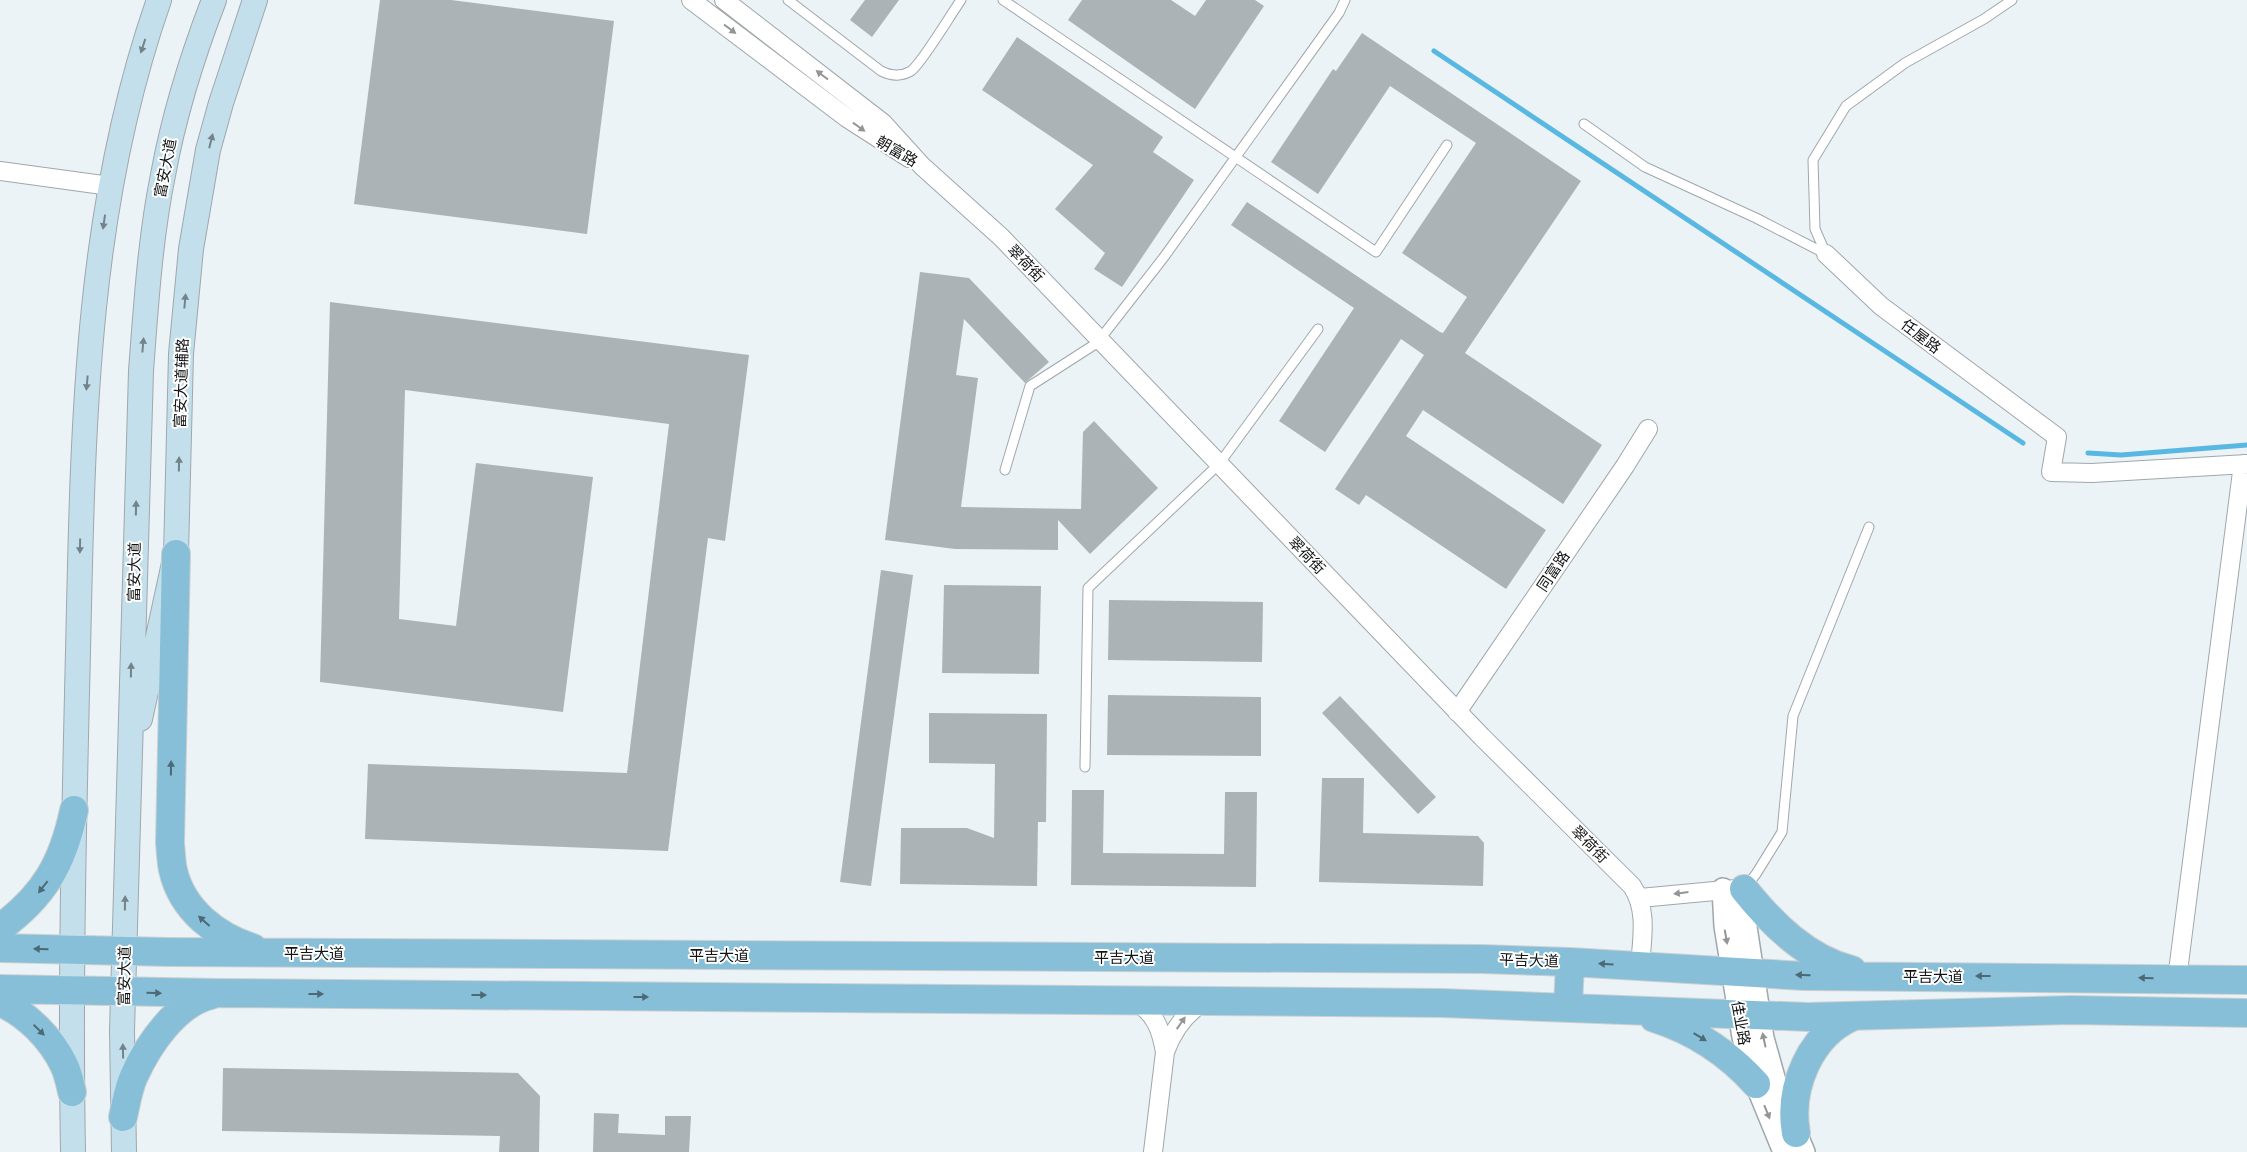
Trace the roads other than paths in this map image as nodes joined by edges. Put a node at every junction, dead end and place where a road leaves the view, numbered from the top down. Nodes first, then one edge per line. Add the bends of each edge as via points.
1 (159, 0) edge
2 (214, 0) edge
3 (255, 0) edge
4 (691, 0) edge
5 (724, 0) edge
6 (788, 0) edge
7 (960, 0) edge
8 (1003, 0) edge
9 (1345, 0) edge
10 (2012, 0) edge
11 (1584, 124) dead end
12 (1447, 145) dead end
13 (1236, 157) junction
14 (922, 166) junction
15 (0, 171) edge
16 (110, 186) junction
17 (1826, 254) junction
18 (1318, 329) dead end
19 (1100, 339) junction
20 (1648, 428) dead end
21 (1219, 464) junction
22 (2245, 464) edge
23 (1005, 470) dead end
24 (1869, 527) dead end
25 (176, 554) junction
26 (1458, 712) junction
27 (1085, 767) dead end
28 (129, 770) junction
29 (74, 810) junction
30 (1734, 889) junction
31 (1640, 898) junction
32 (0, 928) edge
33 (0, 948) edge
34 (72, 950) junction
35 (124, 951) junction
36 (279, 953) junction
37 (1570, 962) junction
38 (1640, 966) junction
39 (1743, 972) junction
40 (1873, 976) junction
41 (1932, 976) junction
42 (2177, 978) junction
43 (2247, 980) edge
44 (0, 989) edge
45 (72, 991) junction
46 (123, 992) junction
47 (218, 993) junction
48 (1133, 1000) junction
49 (1204, 1001) junction
50 (0, 1002) edge
51 (1568, 1007) junction
52 (1621, 1009) junction
53 (2247, 1013) edge
54 (1932, 1014) junction
55 (1749, 1015) junction
56 (1854, 1016) junction
57 (1165, 1052) junction
58 (1756, 1084) junction
59 (72, 1092) junction
60 (123, 1118) junction
61 (1795, 1146) edge
62 (73, 1152) edge
63 (124, 1152) edge
64 (1153, 1152) edge

1 -> 16 main road via 129,96
28 -> 2 main road, 富安大道 via 137,442 146,304 162,175 190,69
25 -> 3 main road, 富安大道辅路 via 181,354 191,249 220,102
4 -> 14 street, 朝富路 via 863,130
14 -> 5 street, 朝富路 via 860,104
6 - 7 lane via 881,71 903,75 915,67
8 - 13 lane
9 - 13 lane
10 - 17 lane via 1905,63 1846,106 1813,160 1815,229
11 - 17 lane, 任屋路 via 1645,167
12 - 13 lane via 1376,252
13 - 19 lane
14 - 19 street, 翠荷街 via 1001,236
15 - 16 street
16 -> 29 main road via 98,262 86,400
17 - 22 street, 任屋路 via 1881,306 2056,437 2051,472
18 - 21 lane
19 - 21 street, 翠荷街
19 - 23 lane via 1030,386
20 - 26 street, 同富路
21 - 26 street, 翠荷街
21 - 27 lane via 1088,588
22 - 42 street
24 - 30 lane via 1794,716 1782,832 1756,874
25 - 28 main road, 富安大道辅路
36 -> 25 main road via 236,942 215,931 188,903 173,870 170,843
26 - 31 street, 翠荷街 via 1632,886
35 -> 28 main road, 富安大道
29 -> 32 main road via 69,836 49,880 34,899
29 - 34 main road
30 -> 31 street
30 - 39 street, 佳业路 via 1746,926
30 - 40 main road via 1810,952
31 - 38 street via 1643,919
34 -> 33 main road, 平吉大道
34 - 35 main road, 平吉大道
34 - 45 main road
35 - 36 main road, 平吉大道
35 - 46 main road, 富安大道
36 - 37 main road, 平吉大道
38 -> 37 main road, 平吉大道
37 - 51 main road
38 - 39 main road, 平吉大道
40 -> 39 main road, 平吉大道
39 - 55 street, 佳业路
40 - 41 main road, 平吉大道
42 -> 41 main road, 平吉大道
41 - 54 main road
42 - 43 main road, 平吉大道
44 - 45 main road
45 - 46 main road
45 - 59 main road
46 -> 47 main road
60 -> 46 main road, 富安大道
47 -> 48 main road
47 - 60 main road via 190,1004 155,1040 133,1078
48 - 49 main road
48 - 57 street via 1152,1015 1159,1026
49 - 51 main road via 1442,1002
57 -> 49 street via 1186,1014
50 -> 59 main road via 45,1036 65,1067
51 - 52 main road
52 - 55 main road
52 -> 58 main road via 1693,1033 1729,1058
53 - 54 main road via 2071,1010
54 - 56 main road
55 - 56 main road
55 - 58 street, 佳业路 via 1743,1037
61 -> 55 street, 佳业路 via 1769,1061
56 - 61 main road via 1830,1030 1805,1066 1794,1109
57 - 64 street
58 -> 61 street, 佳业路
59 - 62 main road
60 - 63 main road, 富安大道

